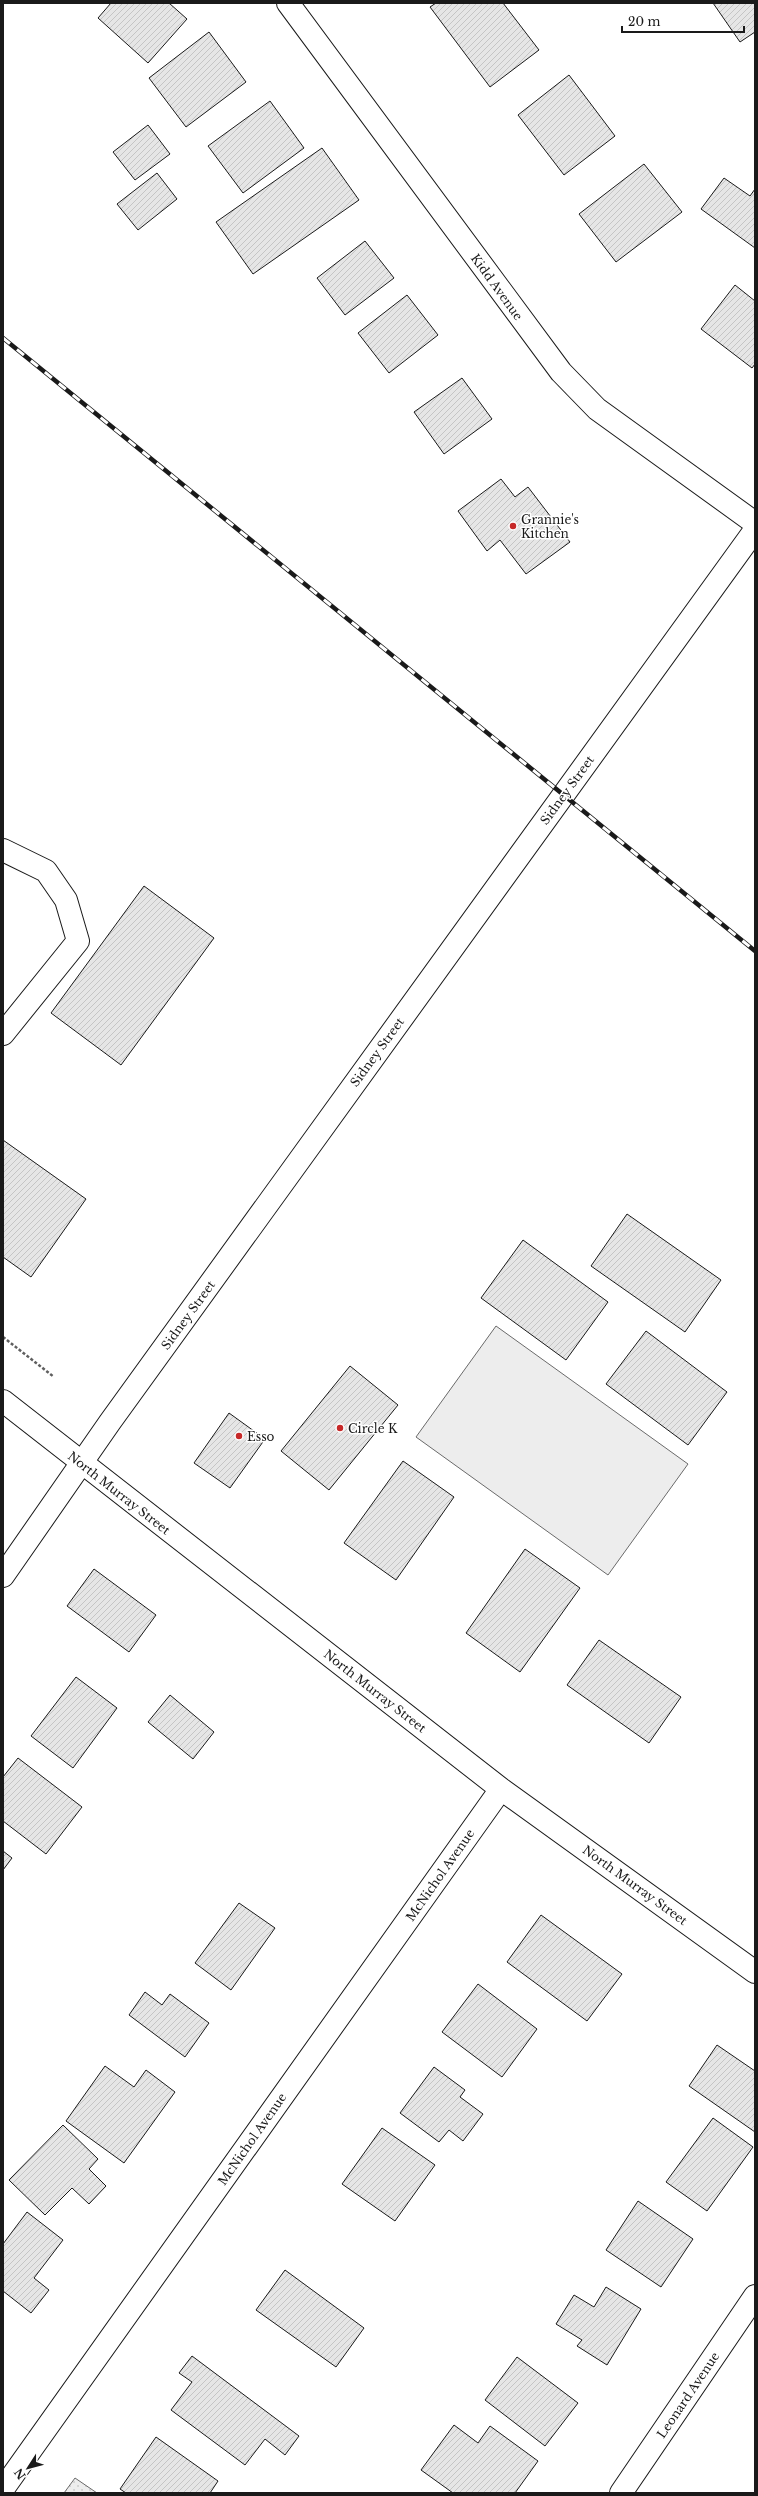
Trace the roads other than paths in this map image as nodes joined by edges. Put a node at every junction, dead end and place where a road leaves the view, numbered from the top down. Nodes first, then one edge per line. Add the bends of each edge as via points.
1 (288, 3) edge
2 (755, 523) edge
3 (755, 530) edge
4 (3, 850) edge
5 (3, 1034) edge
6 (3, 1401) edge
7 (81, 1463) junction
8 (3, 1576) edge
9 (501, 1789) junction
10 (755, 1972) edge
11 (755, 2296) edge
12 (3, 2489) edge
13 (621, 2493) edge

1 - 2 street, Kidd Avenue via 560,372 597,409
3 - 7 street, Sidney Street
4 - 5 street via 46,871 66,900 78,940
6 - 7 street, North Murray Street
7 - 8 street, Sidney Street
7 - 9 street, North Murray Street
9 - 10 street, North Murray Street
9 - 12 street, McNichol Avenue
11 - 13 street, Leonard Avenue

